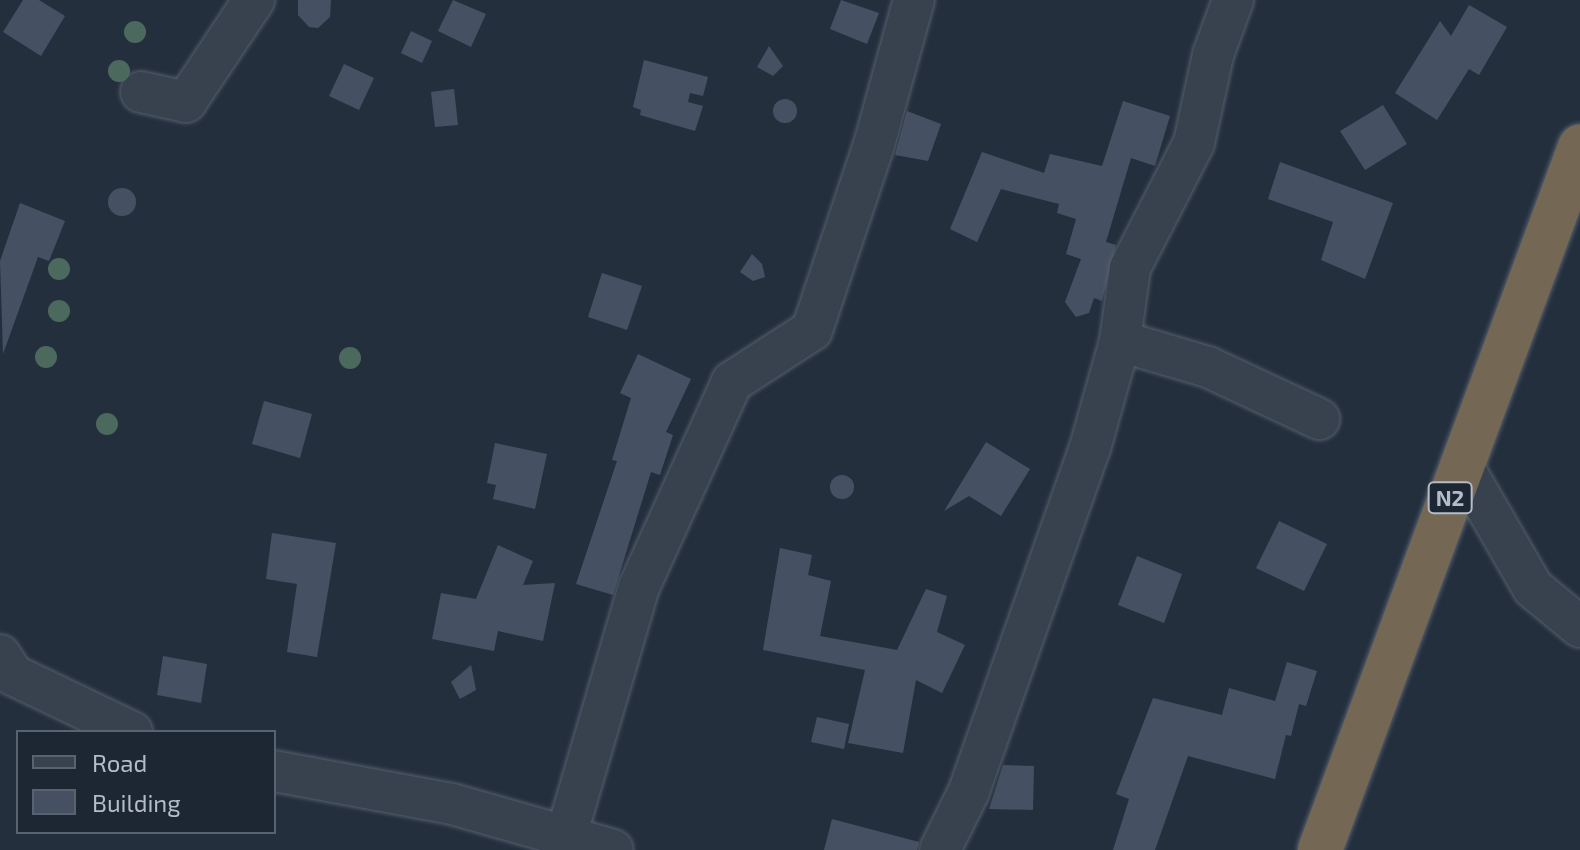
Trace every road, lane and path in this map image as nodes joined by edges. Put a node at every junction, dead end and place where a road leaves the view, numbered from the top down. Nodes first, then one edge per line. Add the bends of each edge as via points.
1 (254, 0) edge
2 (914, 0) edge
3 (1233, 0) edge
4 (141, 92) dead end
5 (1580, 147) edge
6 (1120, 341) junction
7 (1319, 419) dead end
8 (1462, 465) junction
9 (1580, 627) edge
10 (0, 655) edge
11 (128, 730) edge
12 (276, 771) edge
13 (565, 842) edge
14 (613, 850) edge
15 (940, 850) edge
16 (1320, 850) edge

1 - 4 street via 186,102
2 - 13 street via 874,145 812,330 732,382 639,587
3 - 6 street via 1213,55 1194,143 1130,268
5 - 8 highway, N2
6 - 7 street via 1208,367
6 - 15 street via 1090,448 969,791
8 - 9 street via 1533,588
8 - 16 highway, N2
10 - 11 street via 13,675
12 - 13 street via 346,781
13 - 14 street

